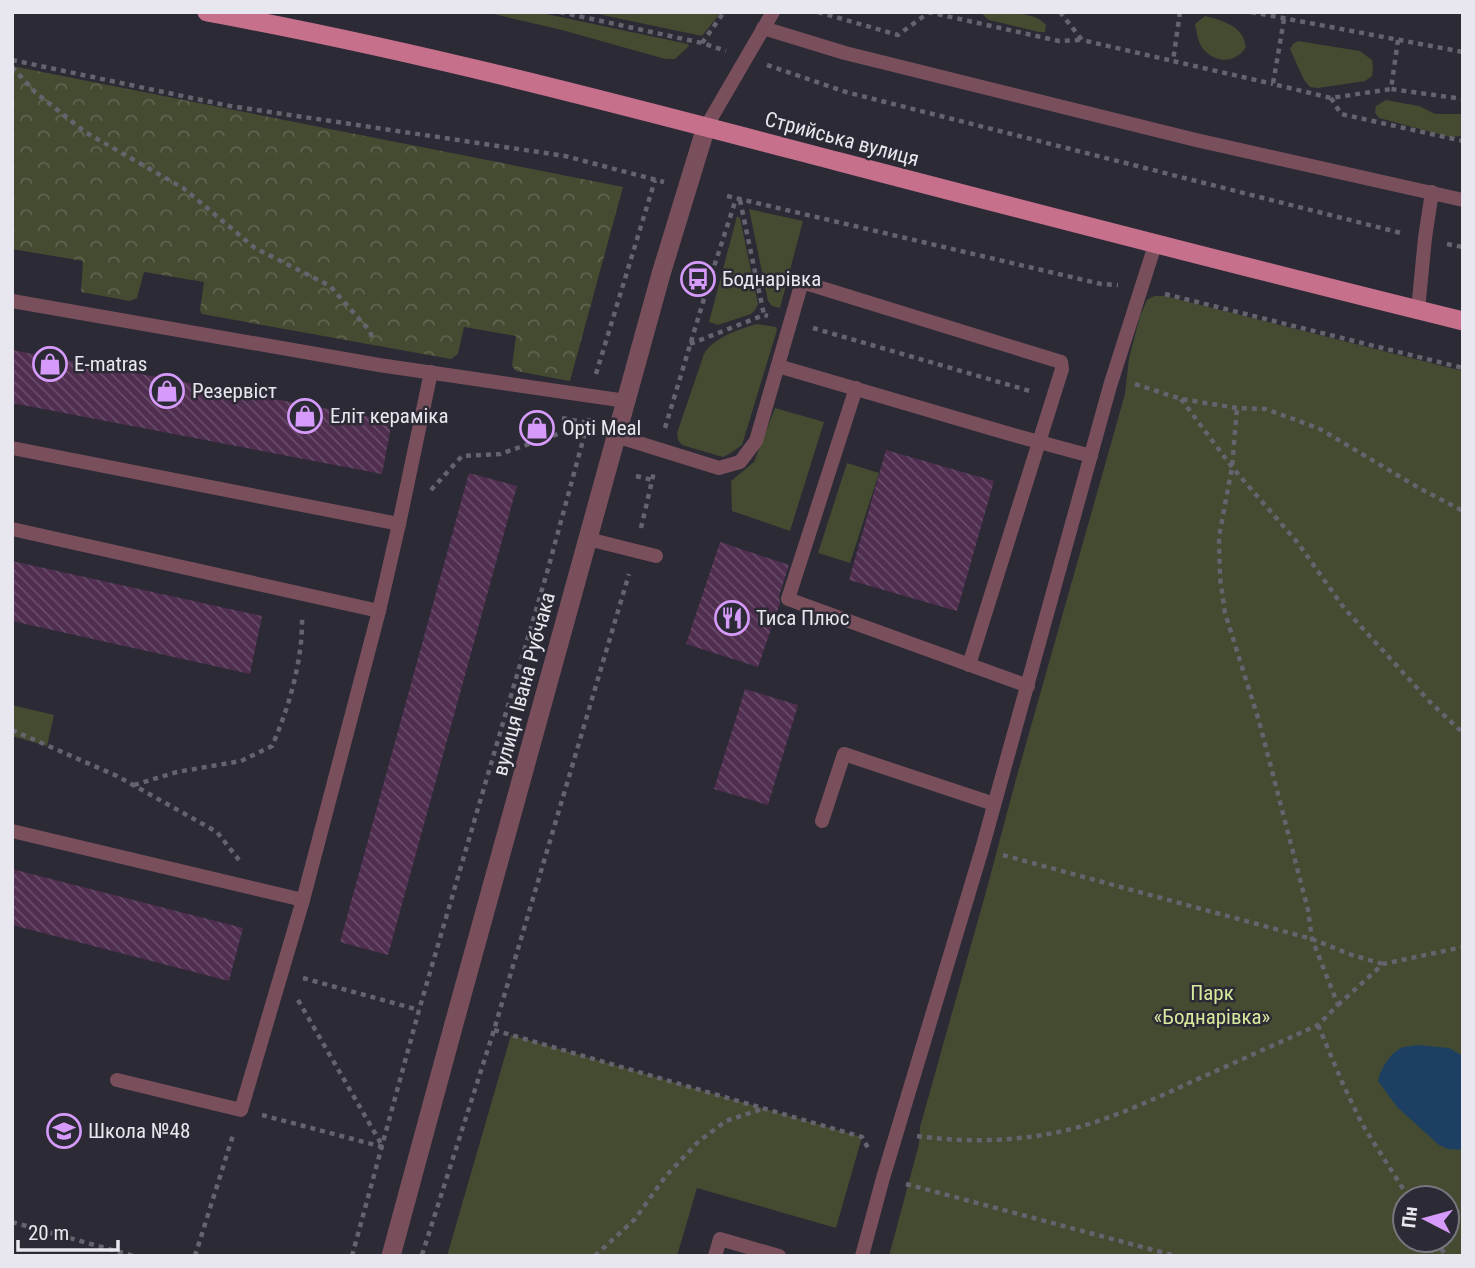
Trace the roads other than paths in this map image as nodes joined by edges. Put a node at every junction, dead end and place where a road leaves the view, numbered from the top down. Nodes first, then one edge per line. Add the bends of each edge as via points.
1 (208, 12) edge
2 (772, 12) edge
3 (763, 28) junction
4 (706, 127) junction
5 (1432, 192) junction
6 (1463, 200) edge
7 (1156, 245) junction
8 (12, 301) edge
9 (1418, 310) junction
10 (1463, 321) edge
11 (778, 366) junction
12 (431, 372) junction
13 (856, 388) junction
14 (626, 401) junction
15 (616, 436) junction
16 (1038, 442) junction
17 (12, 448) edge
18 (1091, 456) junction
19 (399, 524) junction
20 (12, 529) edge
21 (588, 540) junction
22 (656, 556) dead end
23 (379, 611) junction
24 (969, 664) junction
25 (1028, 687) junction
26 (994, 804) junction
27 (822, 821) dead end
28 (12, 831) edge
29 (303, 900) junction
30 (117, 1080) dead end
31 (391, 1256) edge
32 (715, 1256) edge
33 (779, 1256) edge
34 (862, 1256) edge

1 - 4 main road, Стрийська вулиця via 397,50
2 - 3 lane
3 - 4 lane
3 - 5 lane via 845,53
4 - 7 main road, Стрийська вулиця
4 - 14 street, вулиця Івана Рубчака
5 - 6 lane
5 - 9 lane
7 - 9 main road, Стрийська вулиця
7 - 18 lane
8 - 12 lane
9 - 10 main road, Стрийська вулиця
11 - 13 lane
11 - 15 lane via 757,441 740,462 719,468
11 - 16 lane via 802,282 1061,362
12 - 14 lane
12 - 19 lane
13 - 16 lane
13 - 24 lane via 788,598
14 - 15 street, вулиця Івана Рубчака
15 - 21 street, вулиця Івана Рубчака
16 - 18 lane
16 - 24 lane
17 - 19 lane
18 - 25 lane
19 - 23 lane
20 - 23 lane
21 - 22 lane
21 - 31 street, вулиця Івана Рубчака
23 - 29 lane
24 - 25 lane
25 - 26 lane
26 - 27 lane via 844,754
26 - 34 lane
28 - 29 lane
29 - 30 lane via 241,1110
32 - 33 lane via 720,1239

